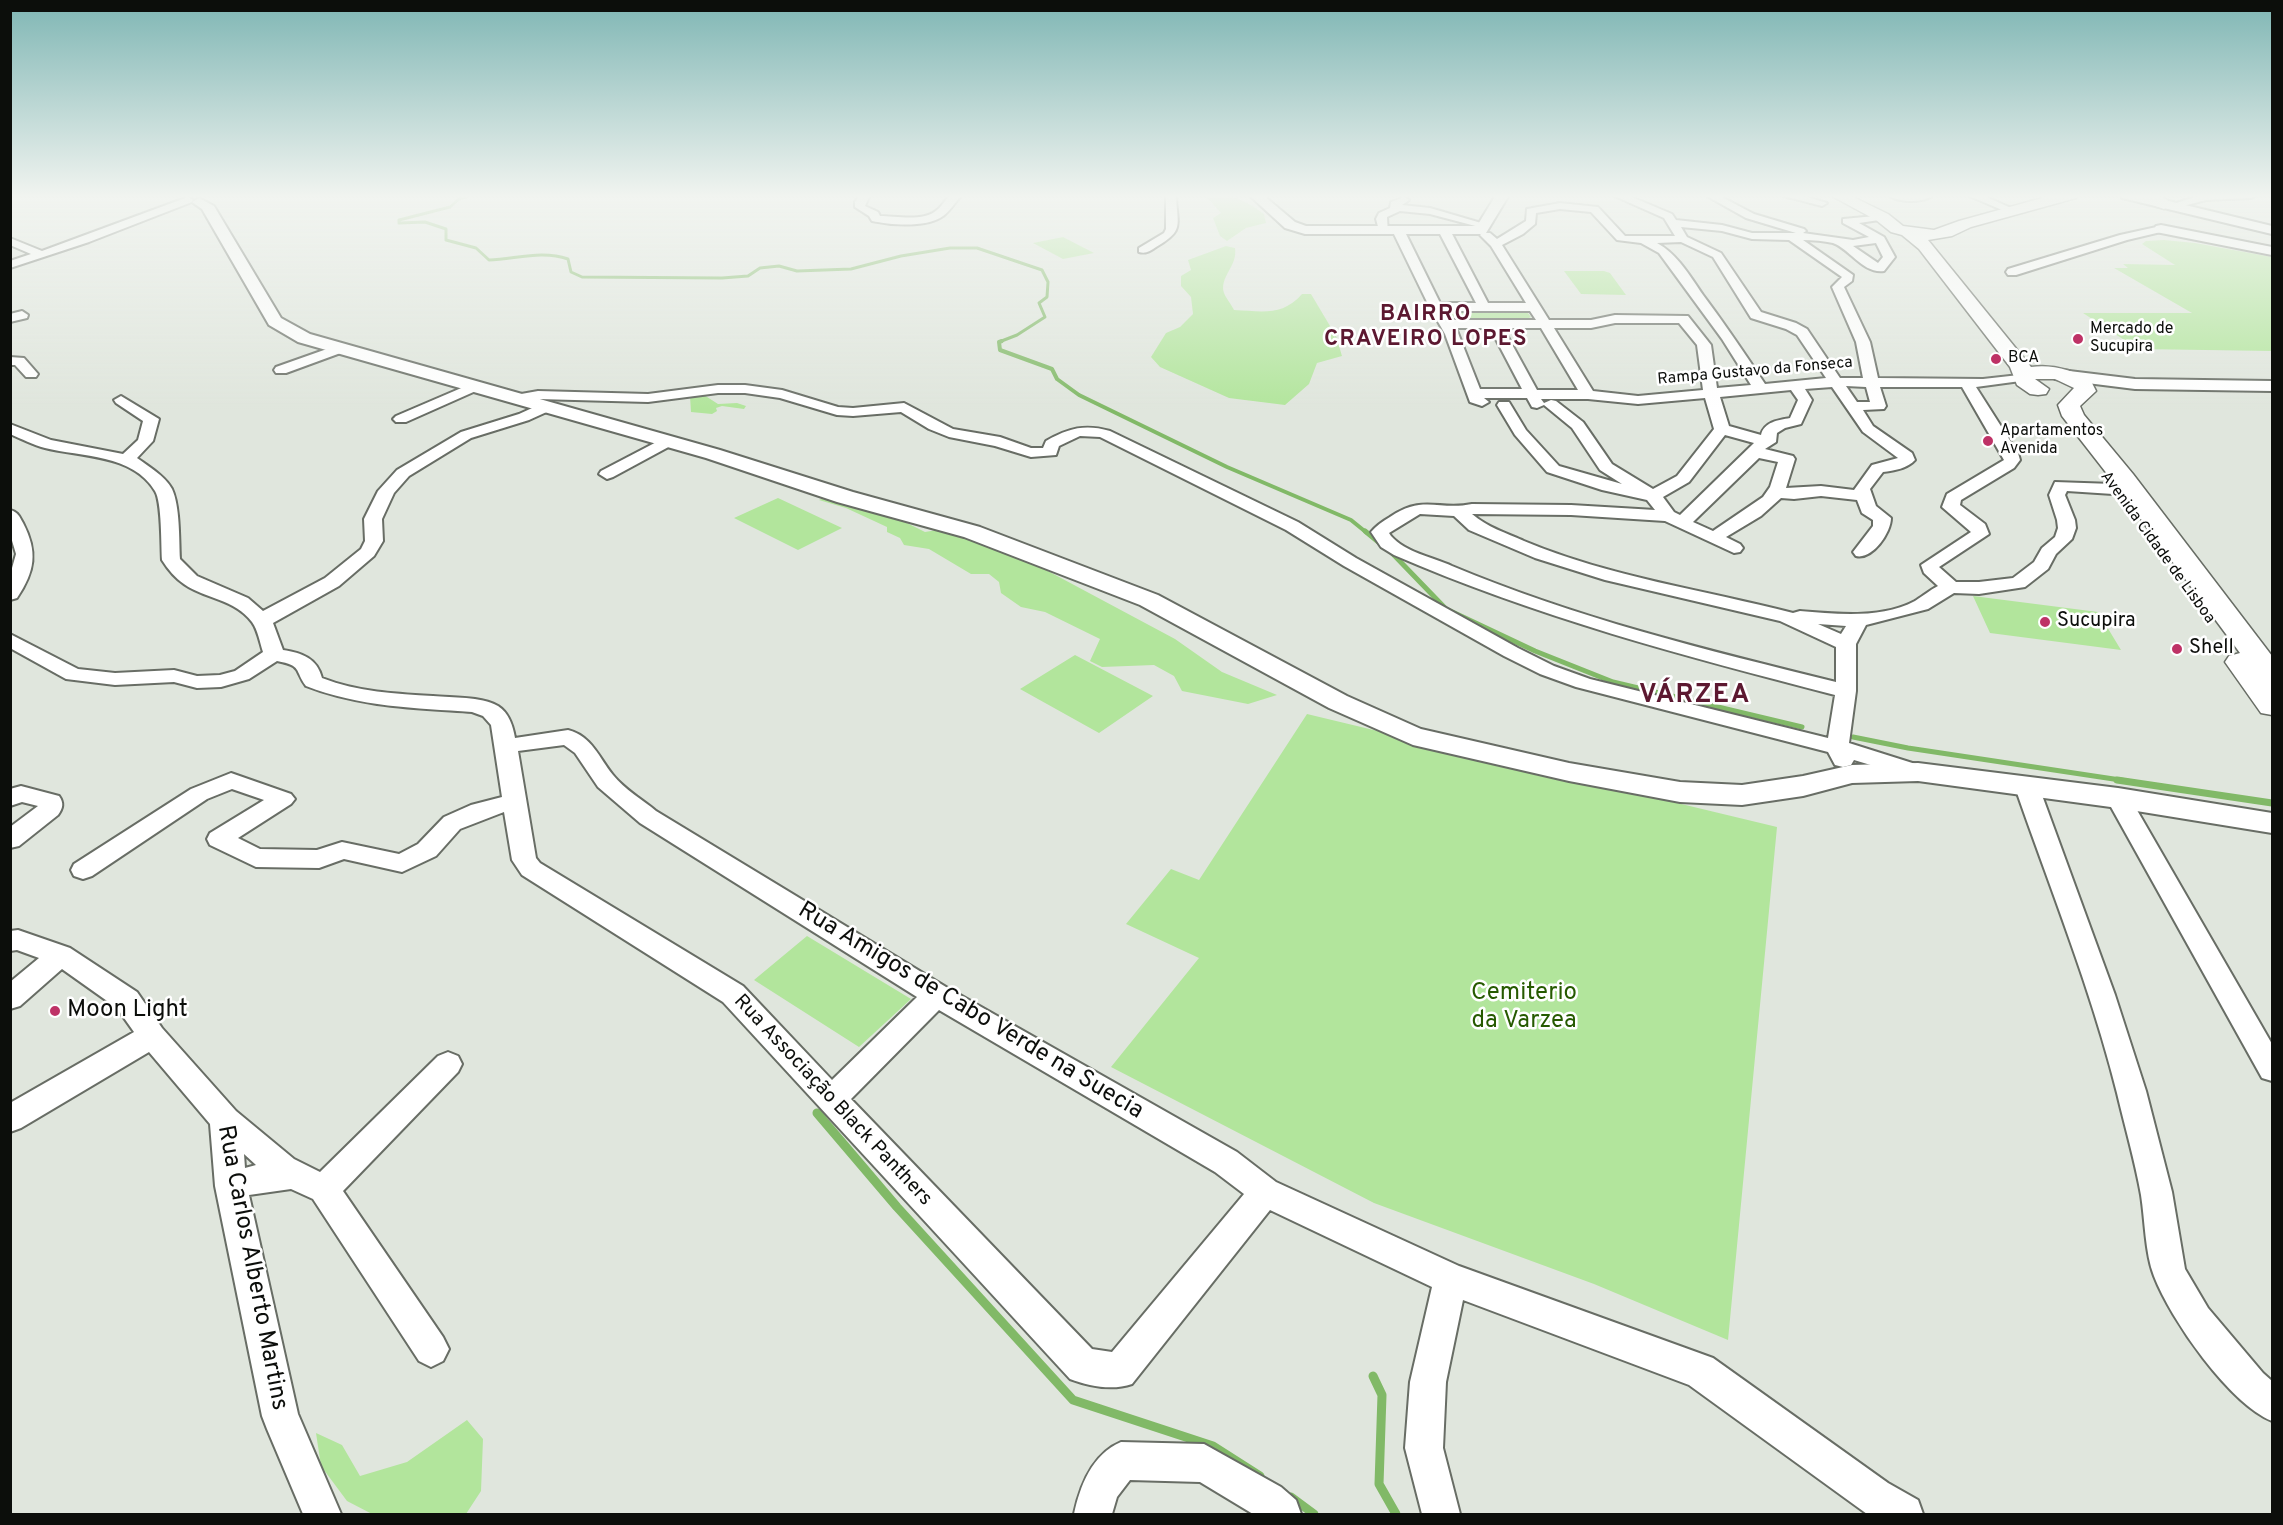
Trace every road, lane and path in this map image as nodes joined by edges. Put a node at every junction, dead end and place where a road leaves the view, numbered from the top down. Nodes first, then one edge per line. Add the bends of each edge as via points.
1 (242, 266) edge
2 (1416, 266) edge
3 (1463, 266) edge
4 (1510, 266) edge
5 (1676, 266) edge
6 (1724, 266) edge
7 (1834, 266) edge
8 (1876, 266) edge
9 (1942, 266) edge
10 (1956, 266) edge
11 (2031, 266) edge
12 (1880, 268) joint
13 (2012, 272) dead end
14 (1847, 275) junction
15 (1439, 307) junction
16 (1484, 307) junction
17 (1535, 308) junction
18 (1546, 323) junction
19 (1448, 324) junction
20 (1494, 324) junction
21 (340, 348) junction
22 (10, 361) edge
23 (281, 370) dead end
24 (31, 374) dead end
25 (2040, 378) junction
26 (1871, 381) junction
27 (1834, 382) junction
28 (1966, 382) junction
29 (1983, 383) junction
30 (1794, 384) junction
31 (2162, 385) junction
32 (2272, 386) edge
33 (474, 387) junction
34 (1760, 388) junction
35 (2083, 392) junction
36 (1474, 393) junction
37 (1712, 393) junction
38 (1588, 395) junction
39 (514, 399) junction
40 (121, 400) dead end
41 (1539, 400) junction
42 (1638, 400) junction
43 (1504, 405) junction
44 (1852, 406) junction
45 (546, 407) junction
46 (401, 419) dead end
47 (10, 428) edge
48 (1722, 429) junction
49 (668, 441) junction
50 (1762, 447) junction
51 (127, 459) junction
52 (1606, 467) junction
53 (607, 474) dead end
54 (1581, 477) junction
55 (2114, 489) junction
56 (1776, 492) junction
57 (1653, 496) junction
58 (1864, 496) junction
59 (1459, 512) junction
60 (10, 515) edge
61 (1675, 519) junction
62 (1715, 537) junction
63 (1734, 548) dead end
64 (1863, 552) dead end
65 (1951, 587) junction
66 (10, 594) edge
67 (1786, 616) junction
68 (1858, 621) junction
69 (263, 622) junction
70 (10, 640) edge
71 (1846, 644) junction
72 (274, 654) junction
73 (2272, 676) edge
74 (1846, 691) junction
75 (2272, 706) edge
76 (507, 746) junction
77 (1837, 747) junction
78 (1918, 772) junction
79 (1852, 774) junction
80 (2026, 787) junction
81 (10, 798) edge
82 (2118, 798) junction
83 (515, 801) junction
84 (2272, 823) edge
85 (10, 840) edge
86 (83, 870) dead end
87 (10, 941) edge
88 (61, 955) junction
89 (936, 995) junction
90 (10, 998) edge
91 (152, 1036) junction
92 (448, 1064) dead end
93 (2272, 1069) edge
94 (831, 1100) junction
95 (10, 1119) edge
96 (225, 1120) junction
97 (292, 1175) junction
98 (231, 1186) junction
99 (324, 1189) junction
100 (1265, 1192) junction
101 (1451, 1280) junction
102 (431, 1349) dead end
103 (2272, 1403) edge
104 (322, 1515) edge
105 (1093, 1515) edge
106 (1281, 1515) edge
107 (1441, 1515) edge
108 (1904, 1515) edge

1 - 21 street via 275,321 304,338
2 - 15 street
3 - 16 street
4 - 17 street
5 - 34 street
6 - 27 street via 1756,315 1802,332
7 - 14 street
8 - 12 street
9 - 25 main road, Avenida Cidade de Lisboa via 2019,365
10 - 25 main road, Avenida Cidade de Lisboa via 2021,350 2045,370
11 - 13 street
12 - 14 street via 1884,272
14 - 26 street via 1838,287 1863,342
15 - 16 street
15 - 19 street
16 - 17 street
17 - 18 street
18 - 20 street
18 - 37 street via 1683,319 1704,345
18 - 38 street
19 - 20 street
19 - 36 street
20 - 41 street
21 - 23 street
21 - 33 street
22 - 24 street via 19,361
25 - 29 street, Rampa Gustavo da Fonseca
25 - 29 street, Rampa Gustavo da Fonseca via 2022,390
25 - 31 street
25 - 35 main road via 2067,395
25 - 55 main road, Avenida Cidade de Lisboa
26 - 27 street, Rampa Gustavo da Fonseca
26 - 28 street, Rampa Gustavo da Fonseca
26 - 44 street via 1879,406
27 - 30 street, Rampa Gustavo da Fonseca
27 - 44 street
28 - 29 street, Rampa Gustavo da Fonseca
28 - 65 street via 2012,460 1953,498 1951,507 1979,528 1980,534 1930,565
30 - 34 street, Rampa Gustavo da Fonseca
30 - 50 street via 1805,400 1796,421 1769,431
31 - 32 street
31 - 35 street via 2116,386
33 - 39 street
33 - 46 street
34 - 37 street, Rampa Gustavo da Fonseca
35 - 73 main road, Avenida Cidade de Lisboa via 2069,405 2073,416
36 - 41 street
36 - 43 street via 1474,399 1480,402
37 - 42 street, Rampa Gustavo da Fonseca
37 - 48 street
38 - 41 street, Rampa Gustavo da Fonseca
38 - 42 street, Rampa Gustavo da Fonseca
39 - 45 street
39 - 77 street via 538,395 648,398 718,389 762,390 837,411 904,407 952,434 1040,454 1050,452 1052,444 1067,435 1090,430 1292,526 1547,670 1583,683
40 - 51 street via 151,419 145,441
41 - 42 street
41 - 43 street
41 - 52 street via 1578,425
43 - 54 street via 1545,462 1562,473
44 - 58 street via 1868,429 1907,460 1878,468 1862,489
45 - 49 street
45 - 69 street via 466,435 403,473 386,491 373,519 374,541 368,552 332,582
47 - 51 street via 47,444
48 - 50 street
48 - 57 street via 1683,479
49 - 53 street
49 - 79 street via 972,532 1149,600 1338,702 1413,736 1569,772 1680,792 1742,795
50 - 56 street via 1787,459
50 - 61 street
51 - 69 street via 164,490 171,561 190,580 242,602
52 - 54 street
52 - 57 street
54 - 57 street
55 - 65 street via 2061,486 2057,495 2067,528 2063,539 2048,552 2042,565 2018,583 2004,587
55 - 75 main road, Avenida Cidade de Lisboa
56 - 58 street via 1821,491
56 - 62 street via 1771,500
57 - 61 street
58 - 64 street via 1868,509 1882,518 1882,527
59 - 61 street via 1571,510
59 - 67 street via 1475,526 1541,554 1612,576
59 - 74 street via 1431,507 1409,510 1380,532 1390,545 1536,607 1653,642
60 - 66 street via 24,546 24,570
61 - 62 street
62 - 63 street
65 - 68 street via 1921,605
67 - 68 street
67 - 71 street
68 - 71 street
69 - 72 street
70 - 72 street via 73,675 115,679 174,676 196,682 221,681 242,675
71 - 74 street
72 - 76 street, Rua Associação Black Panthers via 295,658 309,667 313,682 329,688 381,699 474,706 491,711 502,724
74 - 77 street
76 - 83 street, Rua Associação Black Panthers
76 - 89 street, Rua Amigos de Cabo Verde na Suecia via 568,737 583,748 606,782 648,817
77 - 78 street
77 - 79 street
78 - 79 street
78 - 80 street
80 - 82 street
80 - 103 street via 2131,1091 2156,1192 2169,1273 2196,1320 2250,1386
81 - 85 street via 21,794 51,802 50,809
82 - 84 street
82 - 93 street
83 - 86 street via 452,824 427,849 402,863 342,850 319,859 256,858 219,838 283,800 231,780 199,794
83 - 94 street, Rua Associação Black Panthers via 524,860 531,869 733,994
87 - 88 street, Rua Carlos Alberto Martins via 18,940
88 - 90 street
88 - 91 street, Rua Carlos Alberto Martins via 127,1000
89 - 94 street
89 - 100 street, Rua Amigos de Cabo Verde na Suecia via 1226,1162
91 - 95 street
91 - 96 street, Rua Carlos Alberto Martins
92 - 99 street
94 - 100 street, Rua Associação Black Panthers via 1083,1366 1119,1371
96 - 97 street
96 - 98 street, Rua Carlos Alberto Martins
97 - 98 street
97 - 99 street
98 - 104 street, Rua Carlos Alberto Martins via 280,1416
99 - 102 street
100 - 101 street, Rua Amigos de Cabo Verde na Suecia
101 - 107 street via 1428,1382 1424,1448
101 - 108 street, Rua Amigos de Cabo Verde na Suecia via 1700,1371
105 - 106 street via 1101,1487 1121,1461 1203,1463 1268,1501

